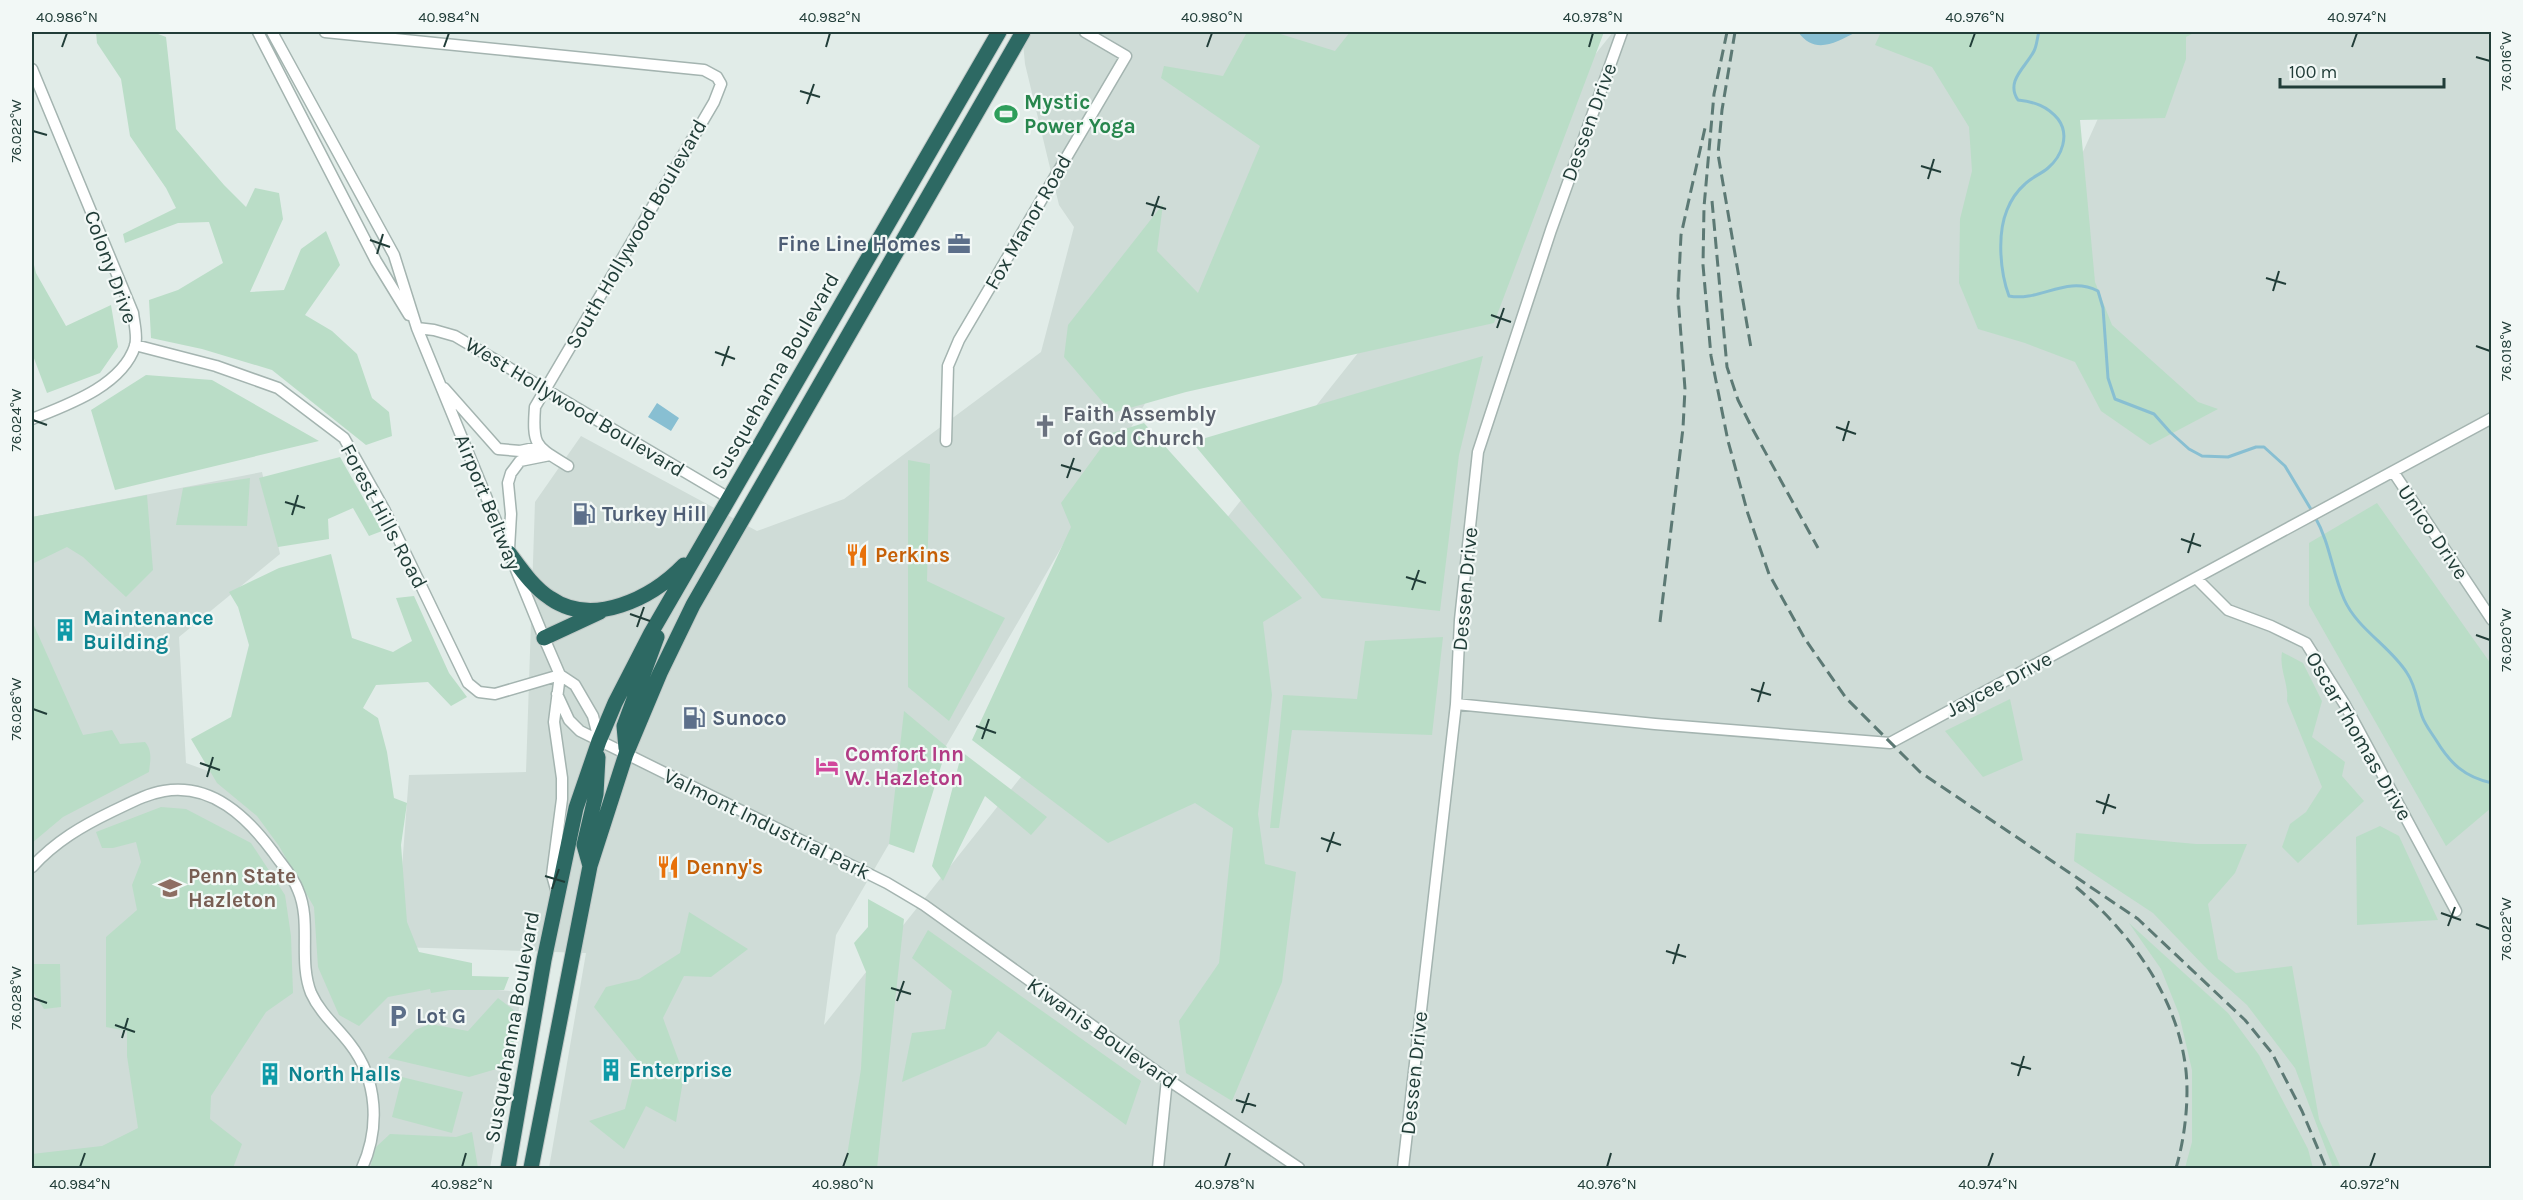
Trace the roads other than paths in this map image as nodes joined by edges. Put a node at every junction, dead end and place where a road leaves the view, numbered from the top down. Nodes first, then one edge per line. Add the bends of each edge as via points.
1 (264, 32) edge
2 (325, 32) edge
3 (998, 32) edge
4 (1023, 32) edge
5 (1085, 32) edge
6 (1622, 32) edge
7 (32, 69) edge
8 (417, 328) junction
9 (135, 345) junction
10 (439, 383) junction
11 (545, 390) junction
12 (2492, 418) edge
13 (32, 419) edge
14 (946, 441) dead end
15 (539, 447) junction
16 (550, 455) junction
17 (568, 466) dead end
18 (2394, 473) junction
19 (729, 498) junction
20 (699, 550) junction
21 (509, 553) junction
22 (2196, 578) junction
23 (670, 599) junction
24 (608, 608) junction
25 (2492, 620) edge
26 (543, 638) junction
27 (560, 675) junction
28 (556, 694) junction
29 (1456, 704) junction
30 (599, 741) junction
31 (626, 754) junction
32 (590, 866) junction
33 (32, 867) edge
34 (557, 893) junction
35 (908, 895) joint
36 (2456, 911) dead end
37 (1167, 1079) junction
38 (362, 1168) edge
39 (508, 1168) edge
40 (531, 1168) edge
41 (1158, 1168) edge
42 (1299, 1168) edge
43 (1403, 1168) edge

1 - 8 street, Airport Beltway via 376,261
1 - 8 street, Airport Beltway via 394,255
2 - 11 street, South Hollywood Boulevard via 704,70 717,77 721,84 714,102
3 - 19 highway, Susquehanna Boulevard
4 - 31 highway, Susquehanna Boulevard via 693,605
5 - 14 street, Fox Manor Road via 1126,56 959,340 948,366
6 - 29 street, Dessen Drive via 1478,452 1460,620
7 - 9 street, Colony Drive via 133,313
8 - 10 street, Airport Beltway
8 - 11 street, West Hollywood Boulevard via 455,336
9 - 13 street, Colony Drive via 111,379 95,391
9 - 27 street, Forest Hills Road via 216,366 278,388 344,438 385,511 468,683 479,692 495,694
10 - 15 street via 498,448 520,451
10 - 21 street, Airport Beltway
11 - 15 street via 535,407 534,436
11 - 19 street, West Hollywood Boulevard
12 - 18 street, Jaycee Drive
15 - 16 street
16 - 17 street
16 - 21 street via 520,460 512,473 508,483
18 - 22 street, Jaycee Drive
18 - 25 street, Unico Drive
19 - 20 highway, Susquehanna Boulevard
20 - 23 highway, Susquehanna Boulevard
20 - 24 highway via 671,578 644,596
21 - 24 highway via 531,581 568,608
21 - 26 street, Airport Beltway
22 - 29 street, Jaycee Drive via 1890,743
22 - 36 street, Oscar Thomas Drive via 2228,610 2306,643 2345,705
23 - 30 highway, Susquehanna Boulevard via 625,680
23 - 31 highway via 624,726
24 - 26 highway
26 - 27 street, Airport Beltway
27 - 28 street
27 - 30 street, Airport Beltway via 575,685 593,716
28 - 30 street via 569,720
28 - 34 street via 554,722 562,799 552,875
29 - 43 street, Dessen Drive
30 - 31 street
30 - 32 highway via 596,794 584,845
30 - 34 highway, Susquehanna Boulevard via 576,808
31 - 32 highway, Susquehanna Boulevard
31 - 35 street, Valmont Industrial Park
32 - 40 highway
33 - 38 street via 54,845 82,826 165,791 213,797 245,818 298,888 303,908 305,970 311,993 365,1069 375,1113 372,1139
34 - 39 highway, Susquehanna Boulevard
35 - 37 street, Kiwanis Boulevard
37 - 41 street
37 - 42 street, Kiwanis Boulevard

